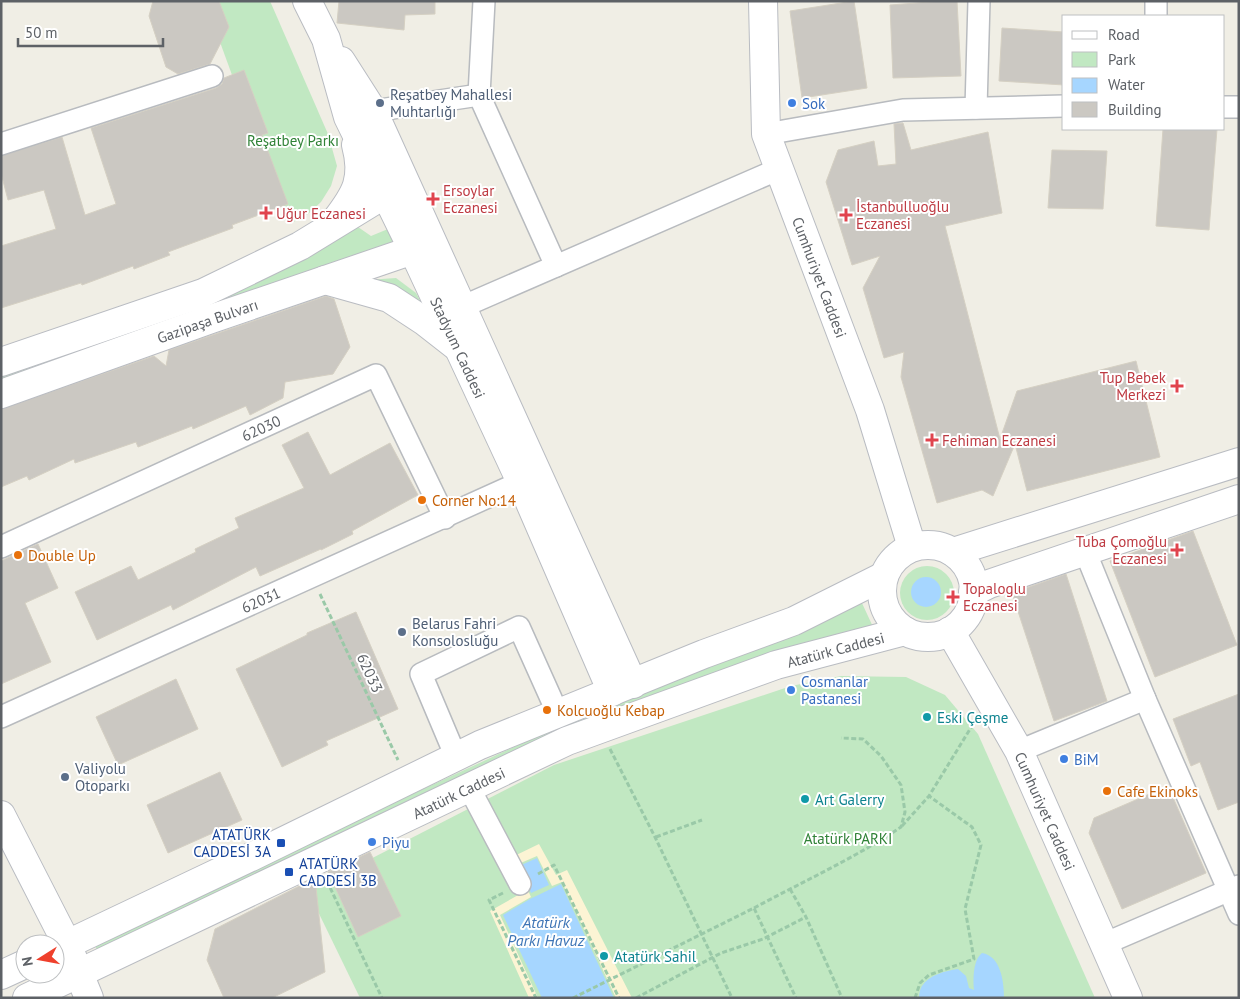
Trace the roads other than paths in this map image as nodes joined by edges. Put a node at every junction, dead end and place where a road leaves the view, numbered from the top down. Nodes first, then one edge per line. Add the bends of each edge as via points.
1 (307, 1) edge
2 (484, 1) edge
3 (763, 1) edge
4 (979, 1) edge
5 (1156, 1) edge
6 (1156, 15) edge
7 (212, 76) dead end
8 (479, 95) junction
9 (1062, 106) edge
10 (1225, 106) edge
11 (1239, 107) edge
12 (976, 108) junction
13 (361, 114) junction
14 (766, 134) junction
15 (1, 144) edge
16 (779, 169) junction
17 (385, 194) junction
18 (329, 228) junction
19 (413, 250) junction
20 (556, 266) junction
21 (325, 280) junction
22 (453, 311) junction
23 (459, 348) junction
24 (1, 362) edge
25 (1, 394) edge
26 (1239, 462) edge
27 (521, 482) junction
28 (1239, 499) edge
29 (445, 518) junction
30 (1, 547) edge
31 (912, 547) junction
32 (1085, 551) junction
33 (953, 552) junction
34 (884, 576) junction
35 (973, 592) junction
36 (905, 631) junction
37 (950, 631) junction
38 (622, 688) junction
39 (1145, 698) junction
40 (558, 714) junction
41 (1, 717) edge
42 (1019, 750) junction
43 (456, 757) junction
44 (474, 797) dead end
45 (1, 815) edge
46 (520, 884) dead end
47 (1234, 888) edge
48 (1239, 914) edge
49 (55, 934) edge
50 (1104, 944) junction
51 (65, 945) edge
52 (65, 952) edge
53 (15, 969) edge
54 (1, 976) edge
55 (85, 980) edge
56 (27, 998) edge
57 (102, 998) edge
58 (1128, 998) edge

1 - 13 main road, Stadyum Caddesi
2 - 8 street
3 - 14 main road, Cumhuriyet Caddesi
4 - 12 street
5 - 6 street
7 - 15 street
8 - 13 street
8 - 20 street
9 - 12 street
10 - 11 street
12 - 14 street via 903,110
13 - 17 main road, Stadyum Caddesi
13 - 18 main road via 358,185
13 - 22 main road
14 - 16 main road, Cumhuriyet Caddesi
16 - 20 street
16 - 31 main road, Cumhuriyet Caddesi via 870,410
17 - 18 main road, Gazipaşa Bulvarı
17 - 19 main road, Stadyum Caddesi
18 - 24 main road, Gazipaşa Bulvarı via 300,246 202,293
19 - 21 main road, Gazipaşa Bulvarı
19 - 22 main road, Stadyum Caddesi
20 - 22 street
21 - 23 main road via 389,298
21 - 25 main road, Gazipaşa Bulvarı
22 - 23 main road, Stadyum Caddesi
22 - 38 main road
23 - 27 main road, Stadyum Caddesi
26 - 33 main road
27 - 29 street, 62031
27 - 38 main road, Stadyum Caddesi
28 - 32 main road
29 - 30 street, 62030 via 376,375
29 - 41 street, 62031
31 - 33 main road via 940,546
31 - 34 main road via 890,564
32 - 35 main road
32 - 39 street
33 - 35 main road via 968,570
34 - 36 main road via 885,608
34 - 38 main road via 794,621
35 - 37 main road via 970,608
36 - 37 main road via 920,636
36 - 55 main road, Atatürk Caddesi via 776,665 567,741 290,872
37 - 42 main road, Cumhuriyet Caddesi
38 - 40 main road
39 - 42 street
39 - 47 street
40 - 43 main road
40 - 43 street via 519,627 421,674
42 - 50 main road, Cumhuriyet Caddesi
43 - 51 main road
44 - 46 street
45 - 49 main road
47 - 48 street
47 - 50 street
50 - 58 main road, Cumhuriyet Caddesi
52 - 55 main road
53 - 54 main road
55 - 56 main road, Atatürk Caddesi
55 - 57 main road

